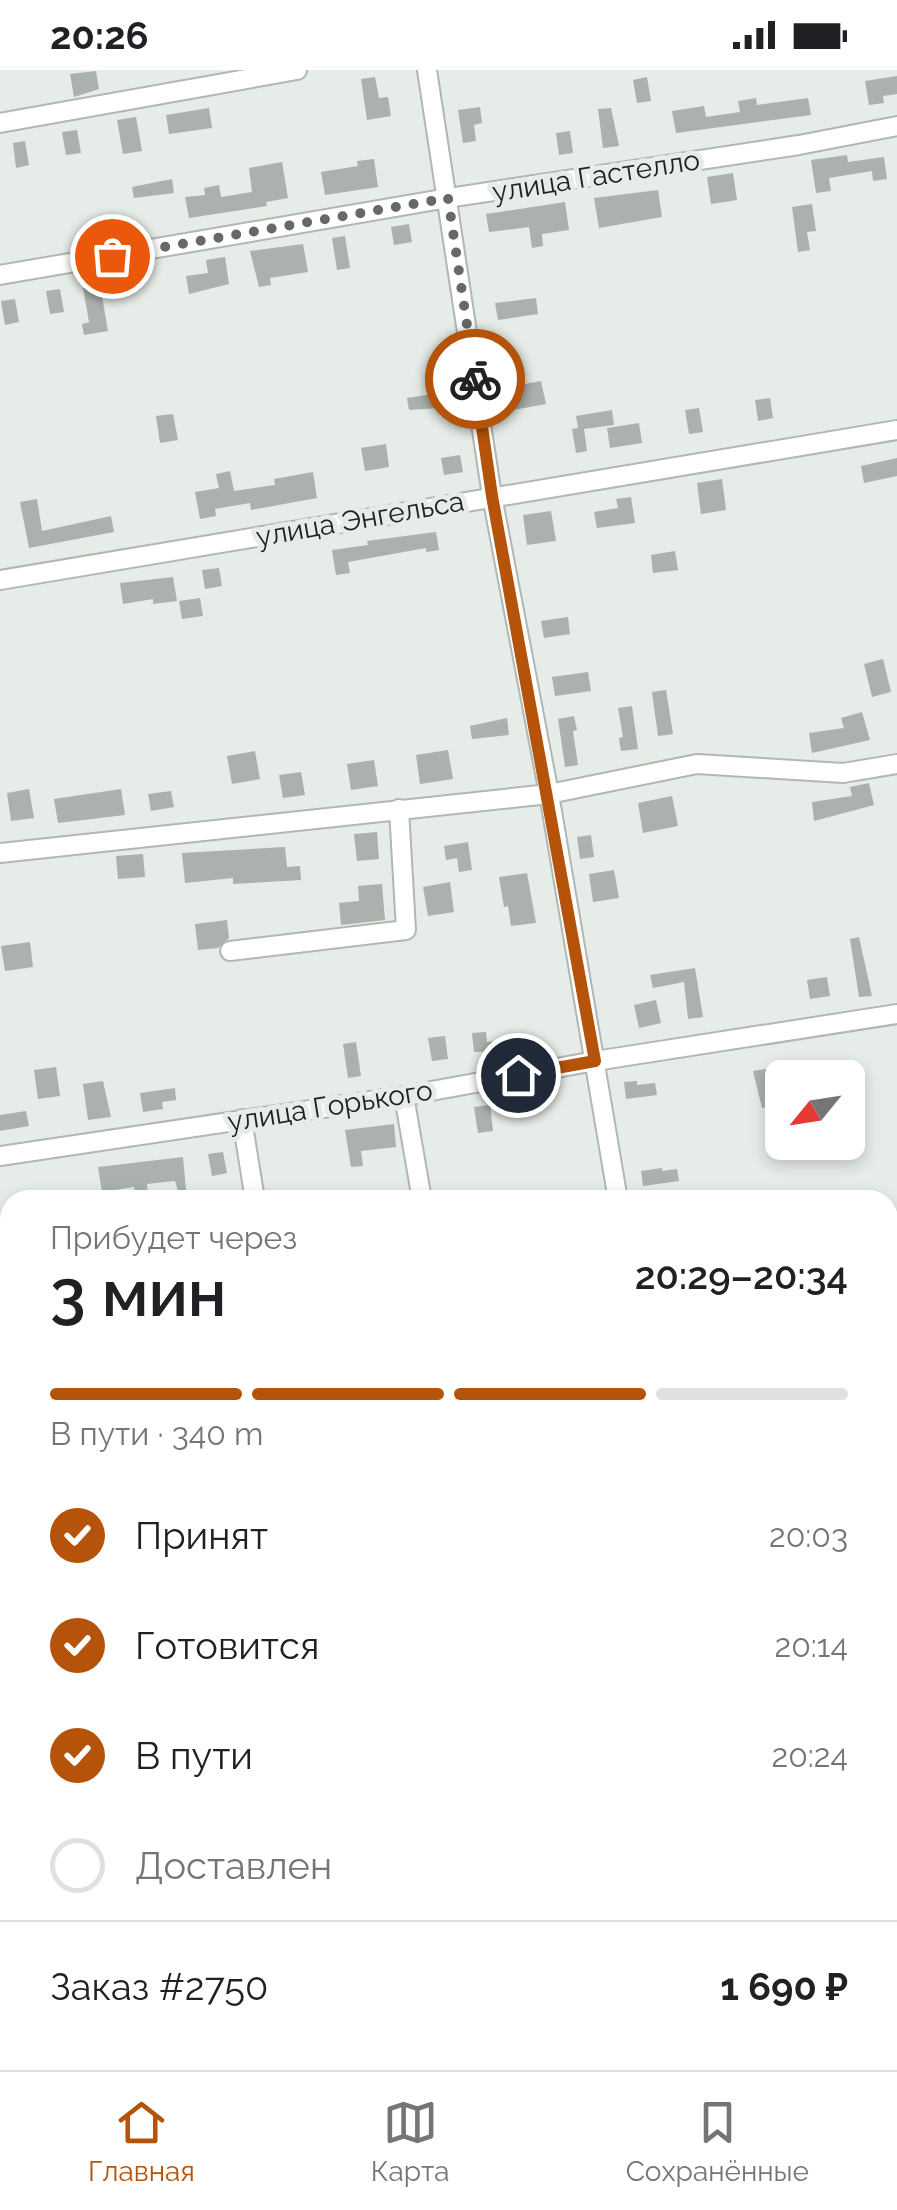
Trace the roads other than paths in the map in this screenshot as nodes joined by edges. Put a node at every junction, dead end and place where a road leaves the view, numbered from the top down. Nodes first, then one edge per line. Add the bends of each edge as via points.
1 (297, 70) edge
2 (427, 70) edge
3 (0, 122) edge
4 (897, 126) edge
5 (448, 198) junction
6 (0, 275) edge
7 (897, 430) edge
8 (492, 496) junction
9 (0, 580) edge
10 (897, 764) edge
11 (549, 794) junction
12 (399, 809) junction
13 (0, 853) edge
14 (230, 951) dead end
15 (897, 1014) edge
16 (595, 1061) junction
17 (404, 1096) junction
18 (242, 1119) junction
19 (0, 1156) edge
20 (253, 1190) edge
21 (420, 1190) edge
22 (616, 1190) edge

1 - 3 street
2 - 5 street
4 - 5 street, улица Гастелло
5 - 6 street, улица Гастелло
5 - 8 street
7 - 8 street, улица Энгельса
8 - 9 street, улица Энгельса
8 - 11 street
10 - 11 street via 843,773 698,764
11 - 12 street
11 - 16 street
12 - 13 street
12 - 14 street via 406,930
15 - 16 street, улица Горького
16 - 17 street, улица Горького
16 - 22 street
17 - 18 street, улица Горького
17 - 21 street
18 - 19 street, улица Горького
18 - 20 street

